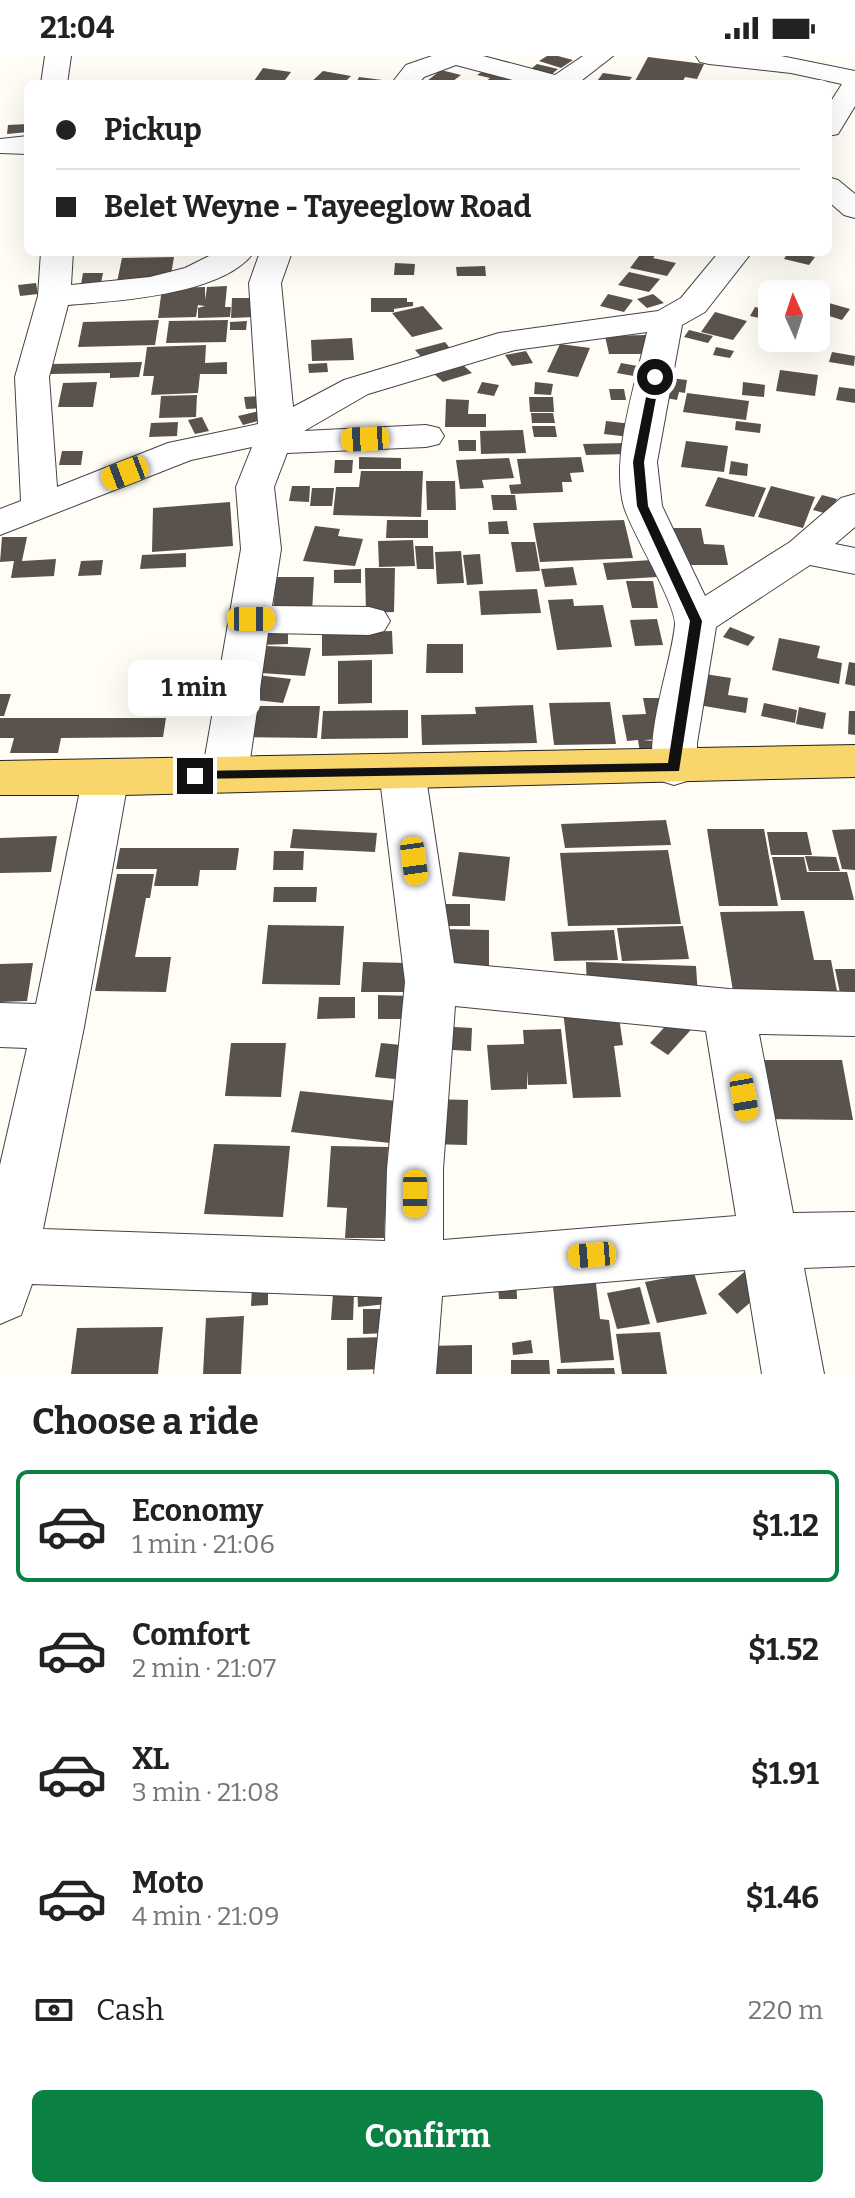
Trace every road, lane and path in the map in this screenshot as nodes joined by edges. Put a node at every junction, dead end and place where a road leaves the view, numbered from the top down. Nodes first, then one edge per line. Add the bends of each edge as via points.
1 (58, 56) edge
2 (457, 56) edge
3 (600, 56) edge
4 (709, 56) edge
5 (412, 70) edge
6 (55, 80) edge
7 (544, 80) edge
8 (565, 80) edge
9 (855, 82) edge
10 (832, 121) edge
11 (832, 189) edge
12 (855, 209) edge
13 (57, 256) edge
14 (233, 256) edge
15 (275, 256) edge
16 (733, 256) edge
17 (54, 296) junction
18 (666, 320) junction
19 (16, 378) edge
20 (426, 436) dead end
21 (275, 437) junction
22 (40, 505) junction
23 (855, 506) edge
24 (0, 523) edge
25 (804, 551) junction
26 (855, 561) edge
27 (251, 619) junction
28 (369, 621) dead end
29 (696, 621) junction
30 (855, 761) edge
31 (674, 768) junction
32 (402, 771) junction
33 (225, 774) junction
34 (0, 778) edge
35 (105, 781) junction
36 (431, 982) junction
37 (729, 1011) junction
38 (855, 1014) edge
39 (0, 1025) edge
40 (58, 1027) junction
41 (855, 1239) edge
42 (770, 1241) junction
43 (3, 1268) edge
44 (414, 1270) junction
45 (405, 1374) edge
46 (793, 1374) edge

1 - 6 street
2 - 5 street
2 - 7 street
3 - 8 street
4 - 9 street via 791,65
9 - 10 street
11 - 12 street
13 - 17 street
14 - 17 street via 161,286
15 - 21 street via 265,283
16 - 18 street via 693,305
17 - 19 street
18 - 21 street via 511,340 356,387
18 - 29 street via 638,462 643,506
19 - 22 street via 31,396
20 - 21 street
21 - 22 street via 181,451
21 - 27 street via 255,487 261,549
22 - 24 street
23 - 25 street
25 - 26 street
25 - 29 street
27 - 28 street
27 - 33 street
29 - 31 street
30 - 31 main road
31 - 32 main road
32 - 33 main road
32 - 36 street
33 - 35 main road
34 - 35 main road
35 - 40 street
36 - 37 street
36 - 44 street via 415,1169
37 - 38 street
37 - 42 street
39 - 40 street
40 - 43 street
41 - 42 street
42 - 44 street
42 - 46 street
43 - 44 street
44 - 45 street

